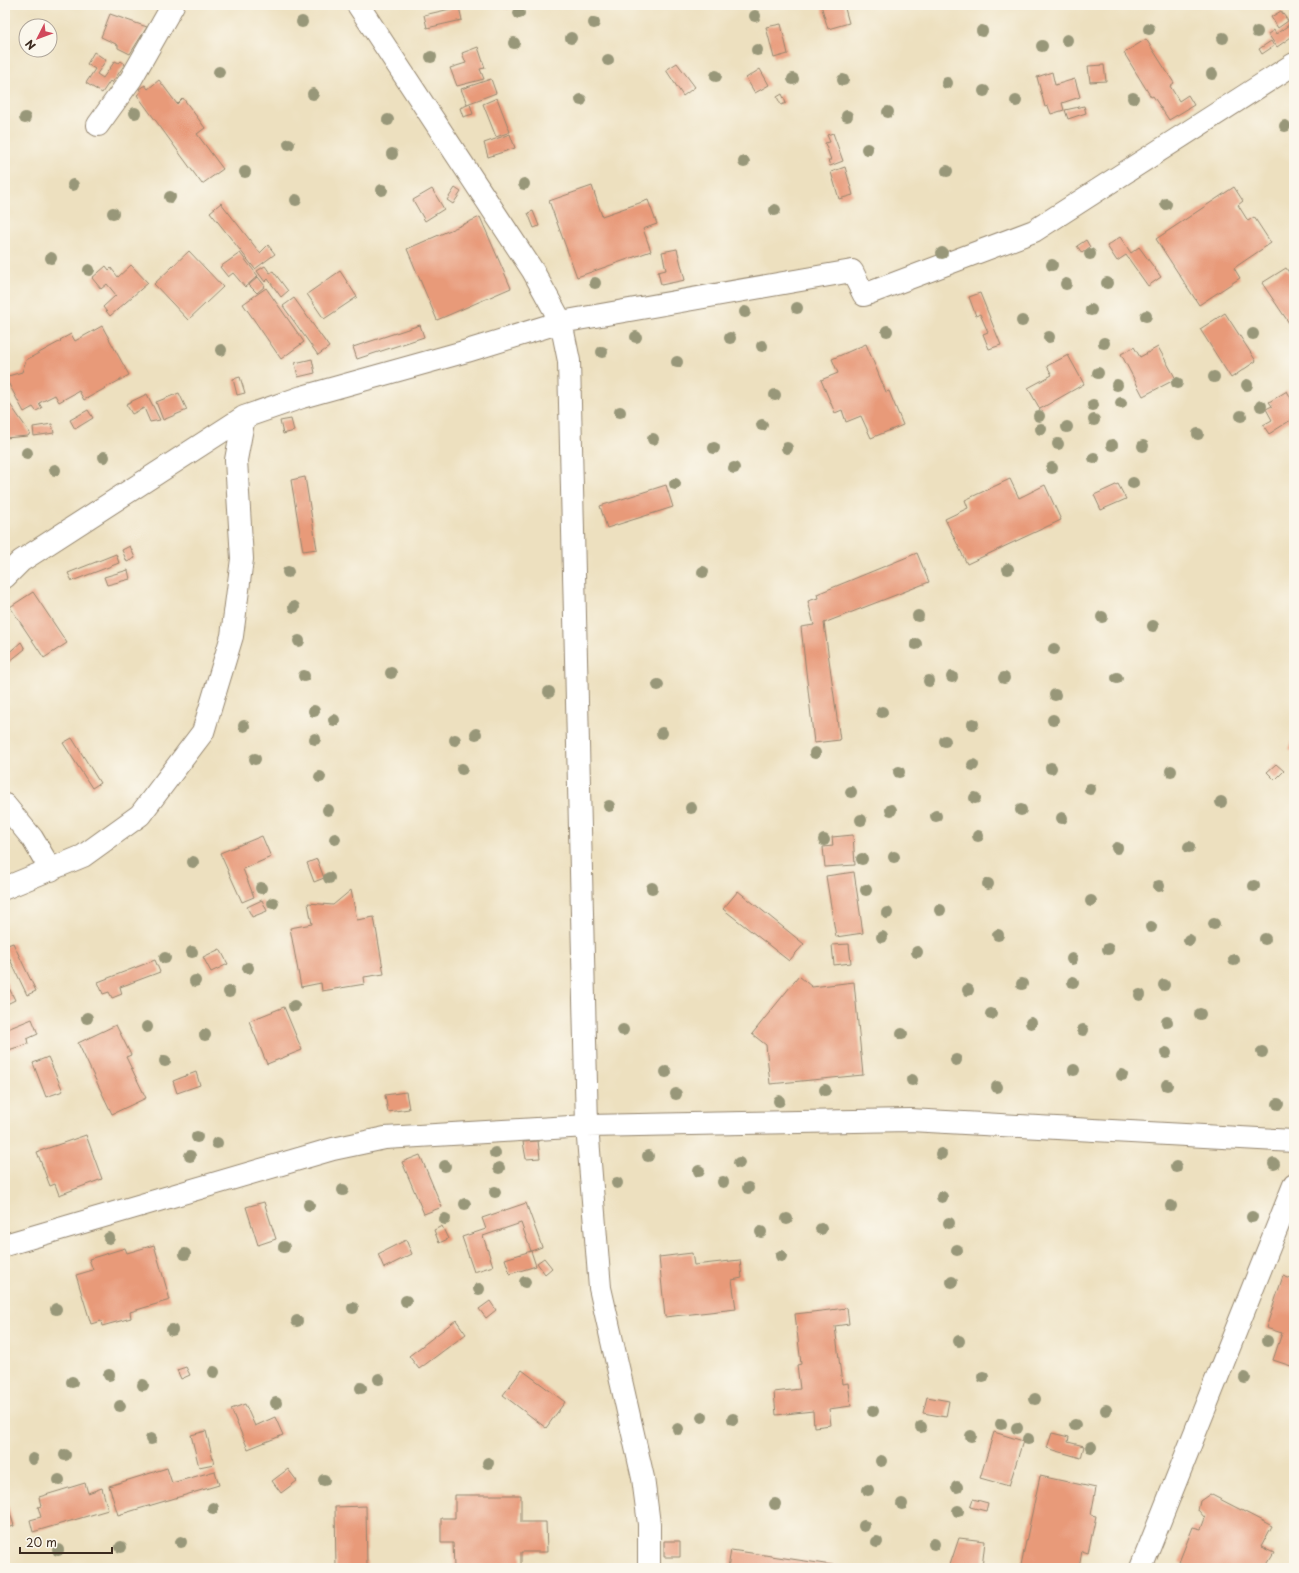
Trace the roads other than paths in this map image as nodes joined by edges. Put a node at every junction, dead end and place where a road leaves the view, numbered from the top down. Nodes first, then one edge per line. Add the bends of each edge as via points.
1 (173, 5) edge
2 (358, 5) edge
3 (1294, 64) edge
4 (98, 125) dead end
5 (561, 322) junction
6 (244, 417) junction
7 (5, 577) edge
8 (5, 805) edge
9 (51, 870) junction
10 (5, 888) edge
11 (587, 1126) junction
12 (1294, 1141) edge
13 (1294, 1185) edge
14 (5, 1244) edge
15 (649, 1568) edge
16 (1141, 1568) edge

1 - 4 street via 131,79
2 - 5 street via 533,270
3 - 5 street via 1034,232 864,295 852,271
5 - 6 street via 302,397
5 - 11 street via 569,361
6 - 7 street via 21,561
6 - 9 street via 236,460 242,559 232,636 203,732 140,815 83,856
8 - 9 street via 32,838
9 - 10 street
11 - 12 street via 910,1120
11 - 14 street via 385,1138 333,1149
11 - 15 street via 600,1288 643,1478 649,1524
13 - 16 street

